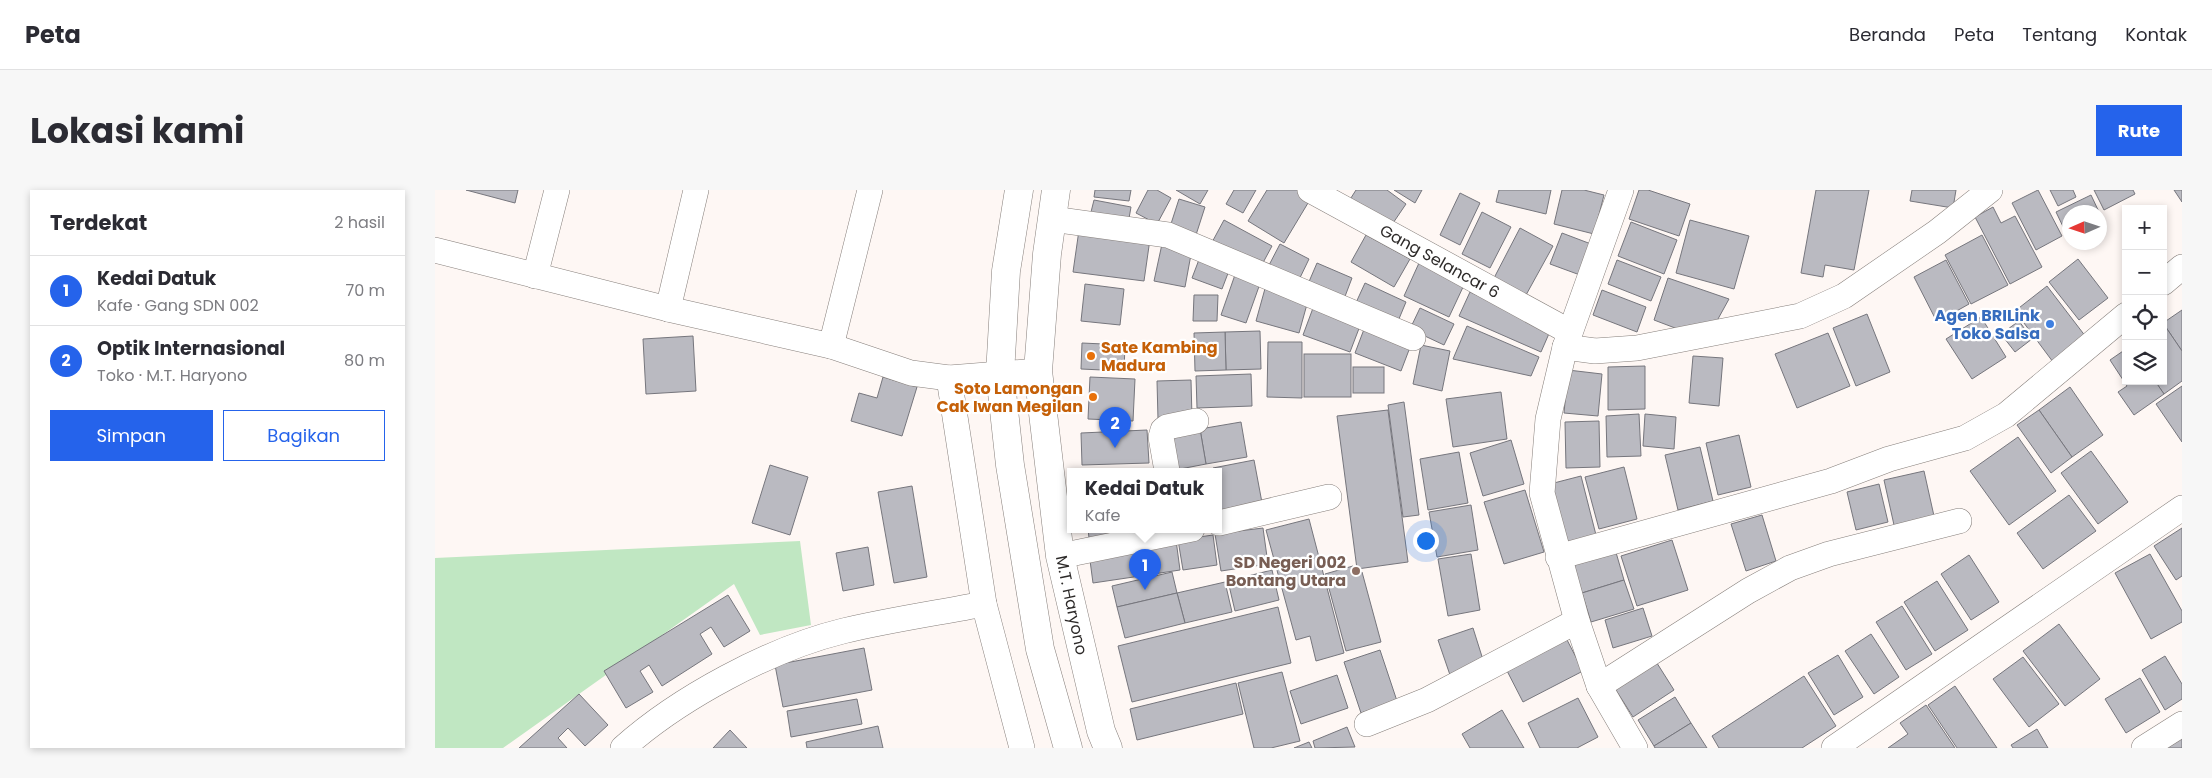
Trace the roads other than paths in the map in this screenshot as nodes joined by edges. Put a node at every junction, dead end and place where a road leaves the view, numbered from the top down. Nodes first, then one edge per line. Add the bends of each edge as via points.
1 (557, 190) edge
2 (697, 190) edge
3 (870, 190) edge
4 (1019, 190) edge
5 (1056, 190) edge
6 (1310, 190) edge
7 (1621, 190) edge
8 (1990, 190) edge
9 (1052, 219) junction
10 (435, 250) edge
11 (2182, 267) edge
12 (535, 276) junction
13 (2167, 280) edge
14 (668, 309) junction
15 (2122, 318) edge
16 (1413, 338) dead end
17 (1568, 340) junction
18 (831, 346) junction
19 (1037, 371) junction
20 (1000, 374) junction
21 (949, 378) junction
22 (1197, 421) dead end
23 (1166, 468) edge
24 (1329, 497) dead end
25 (2182, 508) edge
26 (1222, 521) edge
27 (1959, 521) dead end
28 (1168, 533) edge
29 (1060, 556) junction
30 (1558, 557) junction
31 (985, 604) junction
32 (1577, 621) junction
33 (1599, 686) junction
34 (1367, 724) dead end
35 (2182, 724) edge
36 (631, 746) edge
37 (1023, 748) edge
38 (1069, 748) edge
39 (1108, 748) edge
40 (1635, 748) edge
41 (1834, 748) edge
42 (2144, 748) edge

1 - 12 street
2 - 14 street
3 - 18 street
4 - 20 main road via 1006,271
5 - 9 main road, M.T. Haryono
6 - 17 street, Gang Selancar 6
7 - 17 street
8 - 17 street via 1937,232 1844,296 1800,316 1637,348 1595,351
9 - 16 street via 1168,235
9 - 19 main road, M.T. Haryono
10 - 12 street
11 - 13 street
12 - 14 street
14 - 18 street
15 - 30 street via 2006,414 1965,438 1831,481
17 - 30 street via 1548,419 1543,456 1542,493
18 - 21 street via 911,373
19 - 20 street
19 - 29 main road, M.T. Haryono
20 - 21 street
20 - 38 main road via 1010,465 1040,648
21 - 31 street
22 - 23 street via 1163,430 1161,437
24 - 26 street
25 - 41 street
27 - 33 street via 1829,554 1790,568 1748,591
28 - 29 street
29 - 39 main road, M.T. Haryono via 1098,721
30 - 32 street
31 - 36 street via 842,632 767,658 736,672 670,712
31 - 37 street
32 - 33 street
32 - 34 street via 1427,700
33 - 40 street
35 - 42 street

